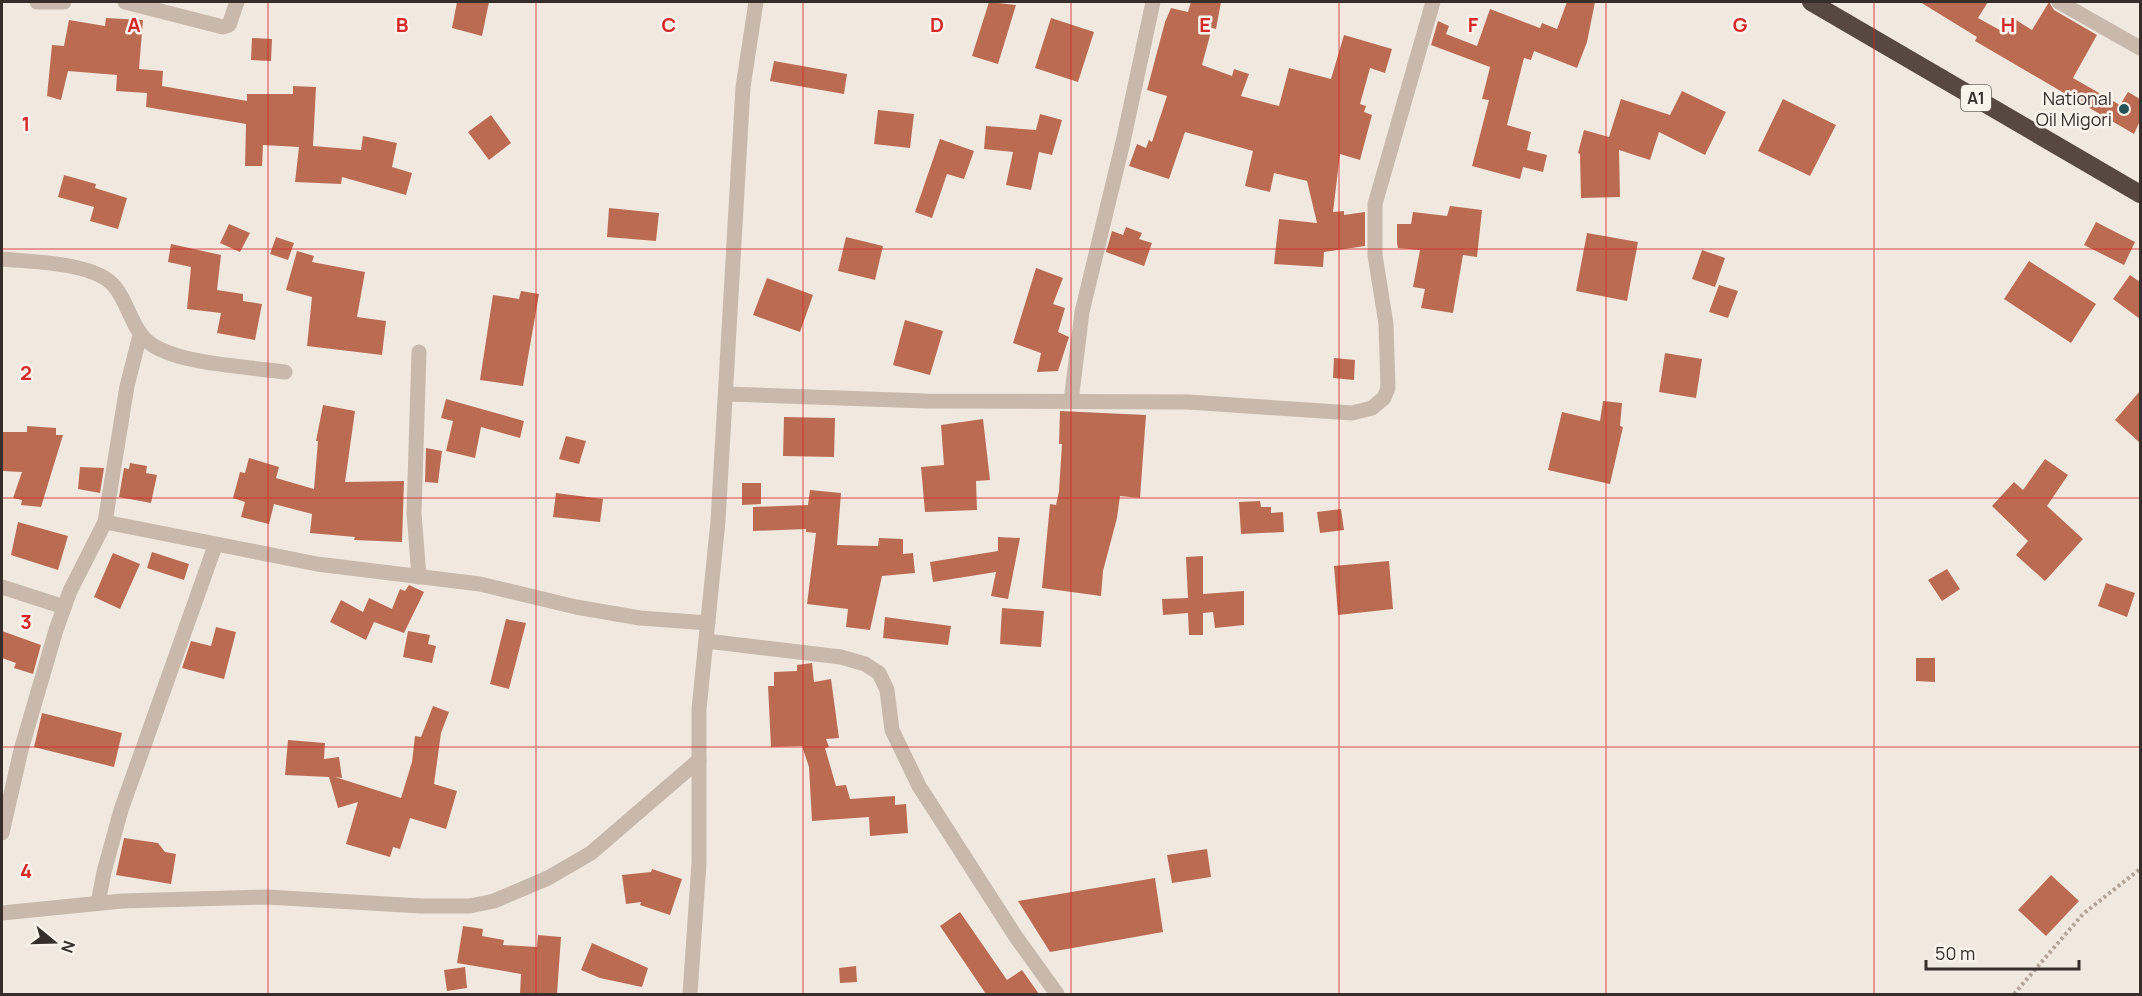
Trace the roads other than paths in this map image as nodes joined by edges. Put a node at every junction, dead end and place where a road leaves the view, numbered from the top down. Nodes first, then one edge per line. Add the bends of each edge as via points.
1 (36, 2) edge
2 (64, 2) edge
3 (125, 2) edge
4 (237, 2) edge
5 (756, 2) edge
6 (1153, 2) edge
7 (1433, 2) edge
8 (1811, 2) edge
9 (2059, 2) edge
10 (2140, 48) edge
11 (2139, 189) edge
12 (2, 259) edge
13 (141, 335) junction
14 (419, 352) dead end
15 (285, 372) dead end
16 (727, 394) junction
17 (1071, 400) junction
18 (105, 522) junction
19 (215, 546) junction
20 (419, 577) junction
21 (2, 587) edge
22 (64, 608) junction
23 (708, 623) junction
24 (706, 641) junction
25 (699, 760) junction
26 (2, 833) edge
27 (98, 903) junction
28 (2, 913) edge
29 (690, 994) edge
30 (1057, 994) edge

1 - 2 street
3 - 4 street via 223,27 231,23
5 - 16 street via 743,87
6 - 17 street via 1082,312
7 - 17 street via 1376,204 1375,255 1384,307 1389,379 1381,402 1352,413 1200,402
8 - 11 highway, A1
9 - 10 street
12 - 13 street via 67,266 107,279 116,287
13 - 15 street via 162,351 177,356
13 - 18 street via 127,386
14 - 20 street via 414,513
16 - 17 street via 925,401
16 - 23 street
18 - 19 street
18 - 22 street
19 - 20 street
19 - 27 street via 121,810
20 - 23 street via 480,584 605,612
21 - 22 street
22 - 26 street via 21,750
23 - 24 street
24 - 25 street
24 - 30 street via 840,657 865,663 879,673 887,690 892,730 919,786
25 - 27 street via 591,853 549,878 494,901 470,906 421,906 267,897
25 - 29 street via 699,863
27 - 28 street

